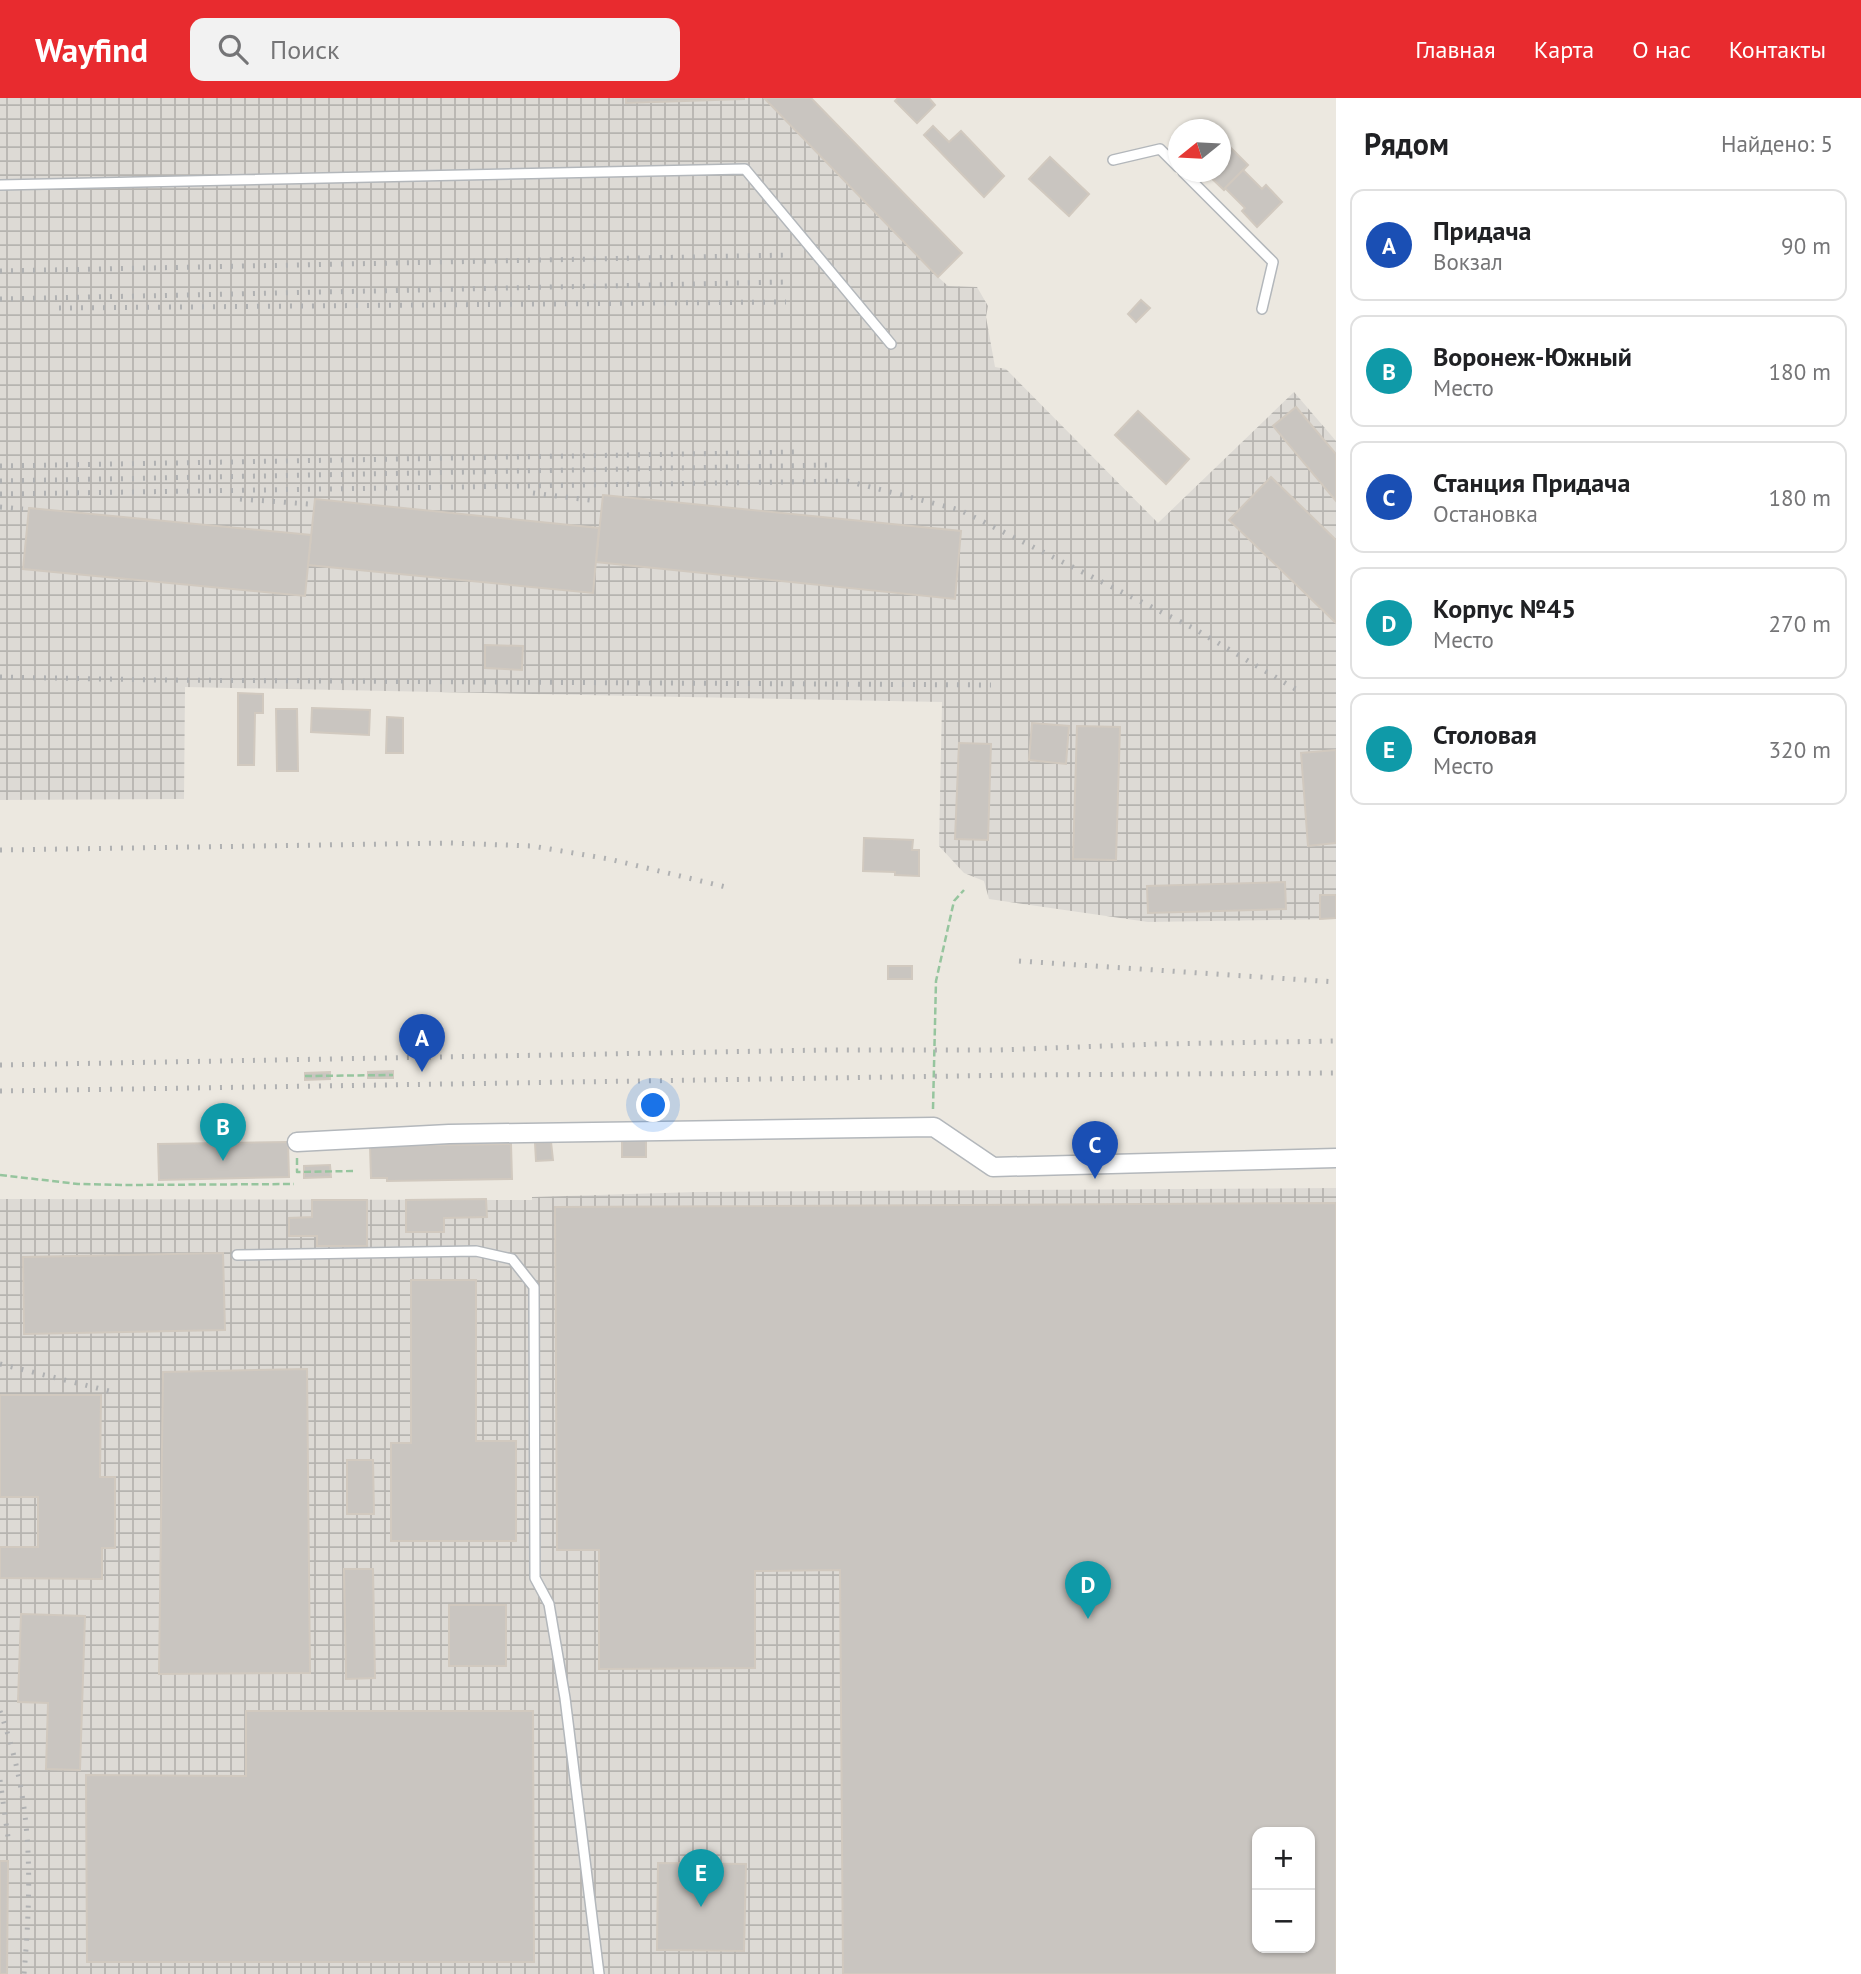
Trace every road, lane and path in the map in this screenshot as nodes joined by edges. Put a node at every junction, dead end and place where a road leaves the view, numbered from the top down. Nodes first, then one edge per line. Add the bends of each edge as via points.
1 (1168, 157) edge
2 (1113, 160) dead end
3 (1193, 182) edge
4 (0, 185) edge
5 (1262, 309) dead end
6 (891, 344) dead end
7 (964, 890) dead end
8 (393, 1074) dead end
9 (305, 1076) dead end
10 (933, 1108) dead end
11 (297, 1142) dead end
12 (1336, 1158) edge
13 (353, 1171) dead end
14 (304, 1172) dead end
15 (0, 1175) edge
16 (294, 1184) dead end
17 (237, 1255) dead end
18 (599, 1974) edge

1 - 2 lane via 1160,149
3 - 5 lane via 1273,262
4 - 6 lane via 745,169
7 - 10 path via 954,901 936,981
8 - 9 path
11 - 12 street via 449,1134 934,1127 993,1167
13 - 14 path
15 - 16 path via 78,1184
17 - 18 lane via 476,1251 512,1259 534,1287 535,1578 549,1604 565,1698

